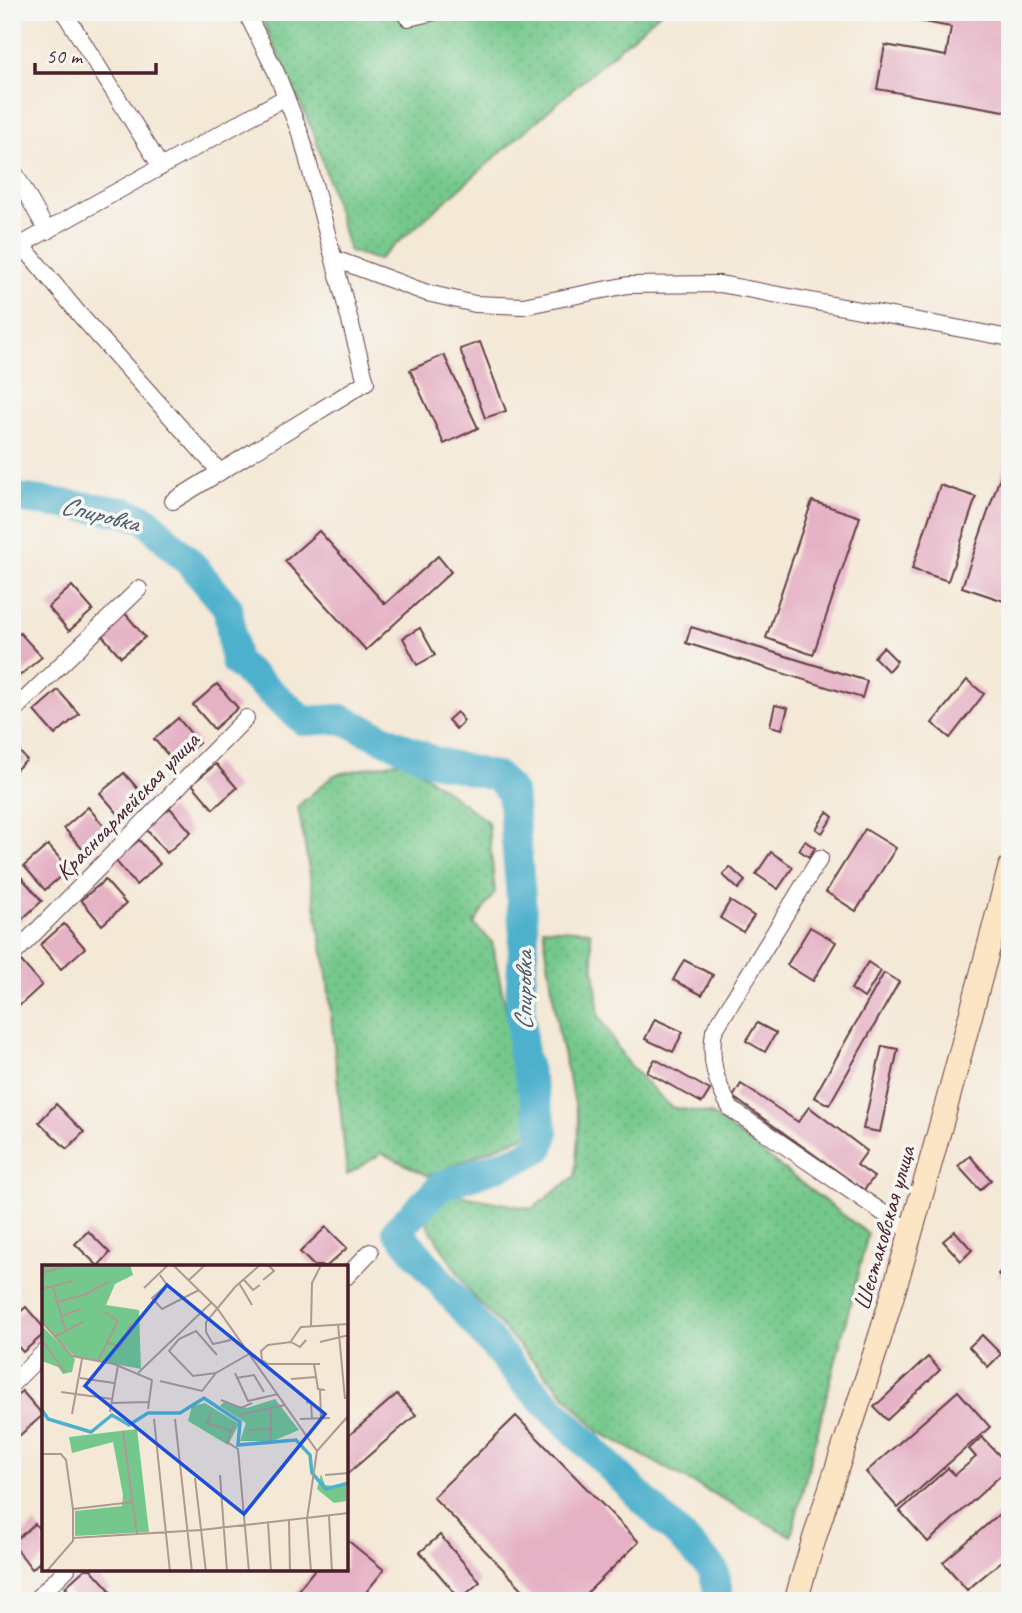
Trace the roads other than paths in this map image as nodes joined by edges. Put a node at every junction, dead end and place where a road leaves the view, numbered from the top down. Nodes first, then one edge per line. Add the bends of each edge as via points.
1 (64, 12) edge
2 (246, 12) edge
3 (404, 12) edge
4 (435, 12) edge
5 (286, 97) junction
6 (161, 167) junction
7 (12, 168) edge
8 (47, 231) junction
9 (17, 248) edge
10 (335, 260) junction
11 (1010, 338) edge
12 (220, 472) junction
13 (173, 501) dead end
14 (139, 589) dead end
15 (12, 712) edge
16 (246, 718) dead end
17 (820, 858) dead end
18 (1010, 867) edge
19 (12, 956) edge
20 (911, 1232) junction
21 (370, 1252) dead end
22 (348, 1275) edge
23 (42, 1355) edge
24 (12, 1384) edge
25 (65, 1571) edge
26 (34, 1601) edge
27 (796, 1601) edge

1 - 6 street
2 - 5 street
3 - 4 street via 408,18
5 - 6 street
5 - 10 street via 302,138
6 - 8 street
7 - 8 street
8 - 9 street
9 - 12 street
10 - 11 street via 427,293 475,304 523,306 628,285 720,284
10 - 12 street via 366,382
12 - 13 street
14 - 15 street
16 - 19 street, Красноармейская улица
17 - 20 street via 714,1031 710,1051 716,1082 731,1109
18 - 20 main road, Шестаковская улица
20 - 27 main road, Шестаковская улица
21 - 22 street
23 - 24 street
25 - 26 street

